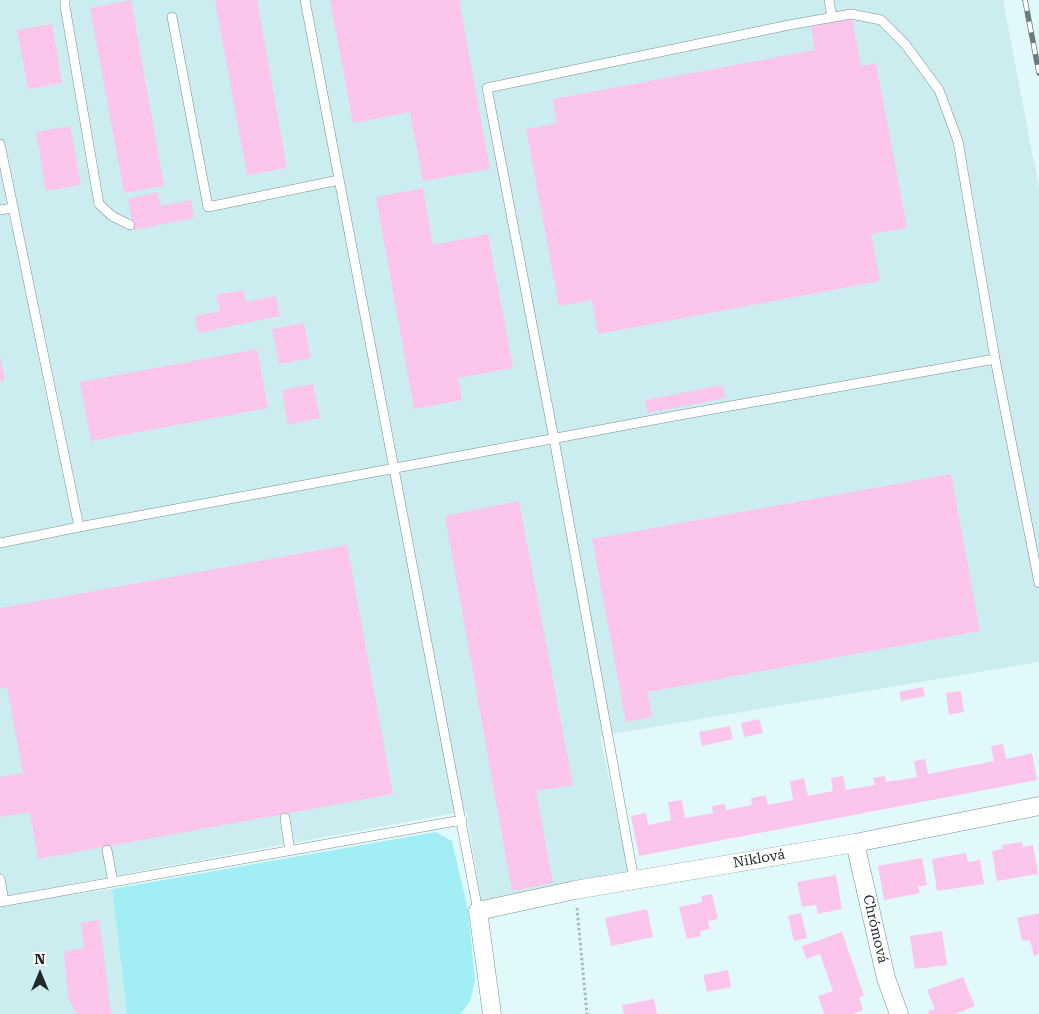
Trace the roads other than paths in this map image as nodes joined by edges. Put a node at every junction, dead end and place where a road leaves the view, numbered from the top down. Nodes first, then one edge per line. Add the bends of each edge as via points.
1 (65, 0) edge
2 (305, 0) edge
3 (828, 0) edge
4 (172, 16) dead end
5 (832, 18) junction
6 (0, 144) edge
7 (339, 180) junction
8 (12, 208) junction
9 (0, 210) edge
10 (130, 225) dead end
11 (995, 359) junction
12 (554, 439) junction
13 (394, 469) junction
14 (79, 527) junction
15 (0, 543) edge
16 (1039, 583) edge
17 (1039, 806) edge
18 (285, 818) dead end
19 (462, 820) junction
20 (855, 843) junction
21 (107, 850) dead end
22 (290, 851) junction
23 (0, 879) edge
24 (634, 880) junction
25 (113, 882) junction
26 (2, 902) edge
27 (478, 911) junction
28 (492, 1014) edge
29 (899, 1014) edge

1 - 10 lane via 99,204 112,216
2 - 7 lane
3 - 5 lane
4 - 7 lane via 208,207
5 - 11 lane via 851,14 881,20 906,44 939,90 958,141
5 - 12 lane via 487,88
6 - 8 lane
7 - 13 lane
8 - 9 lane
8 - 14 lane
11 - 12 lane
11 - 16 lane
12 - 13 lane
12 - 24 lane
13 - 14 lane
13 - 19 lane
14 - 15 lane
17 - 20 street, Niklová
18 - 22 lane
19 - 22 lane
19 - 27 lane
20 - 24 street, Niklová
20 - 29 street, Chrómová via 886,978
21 - 25 lane
22 - 25 lane
23 - 26 lane
24 - 27 street, Niklová
25 - 26 lane
27 - 28 street

